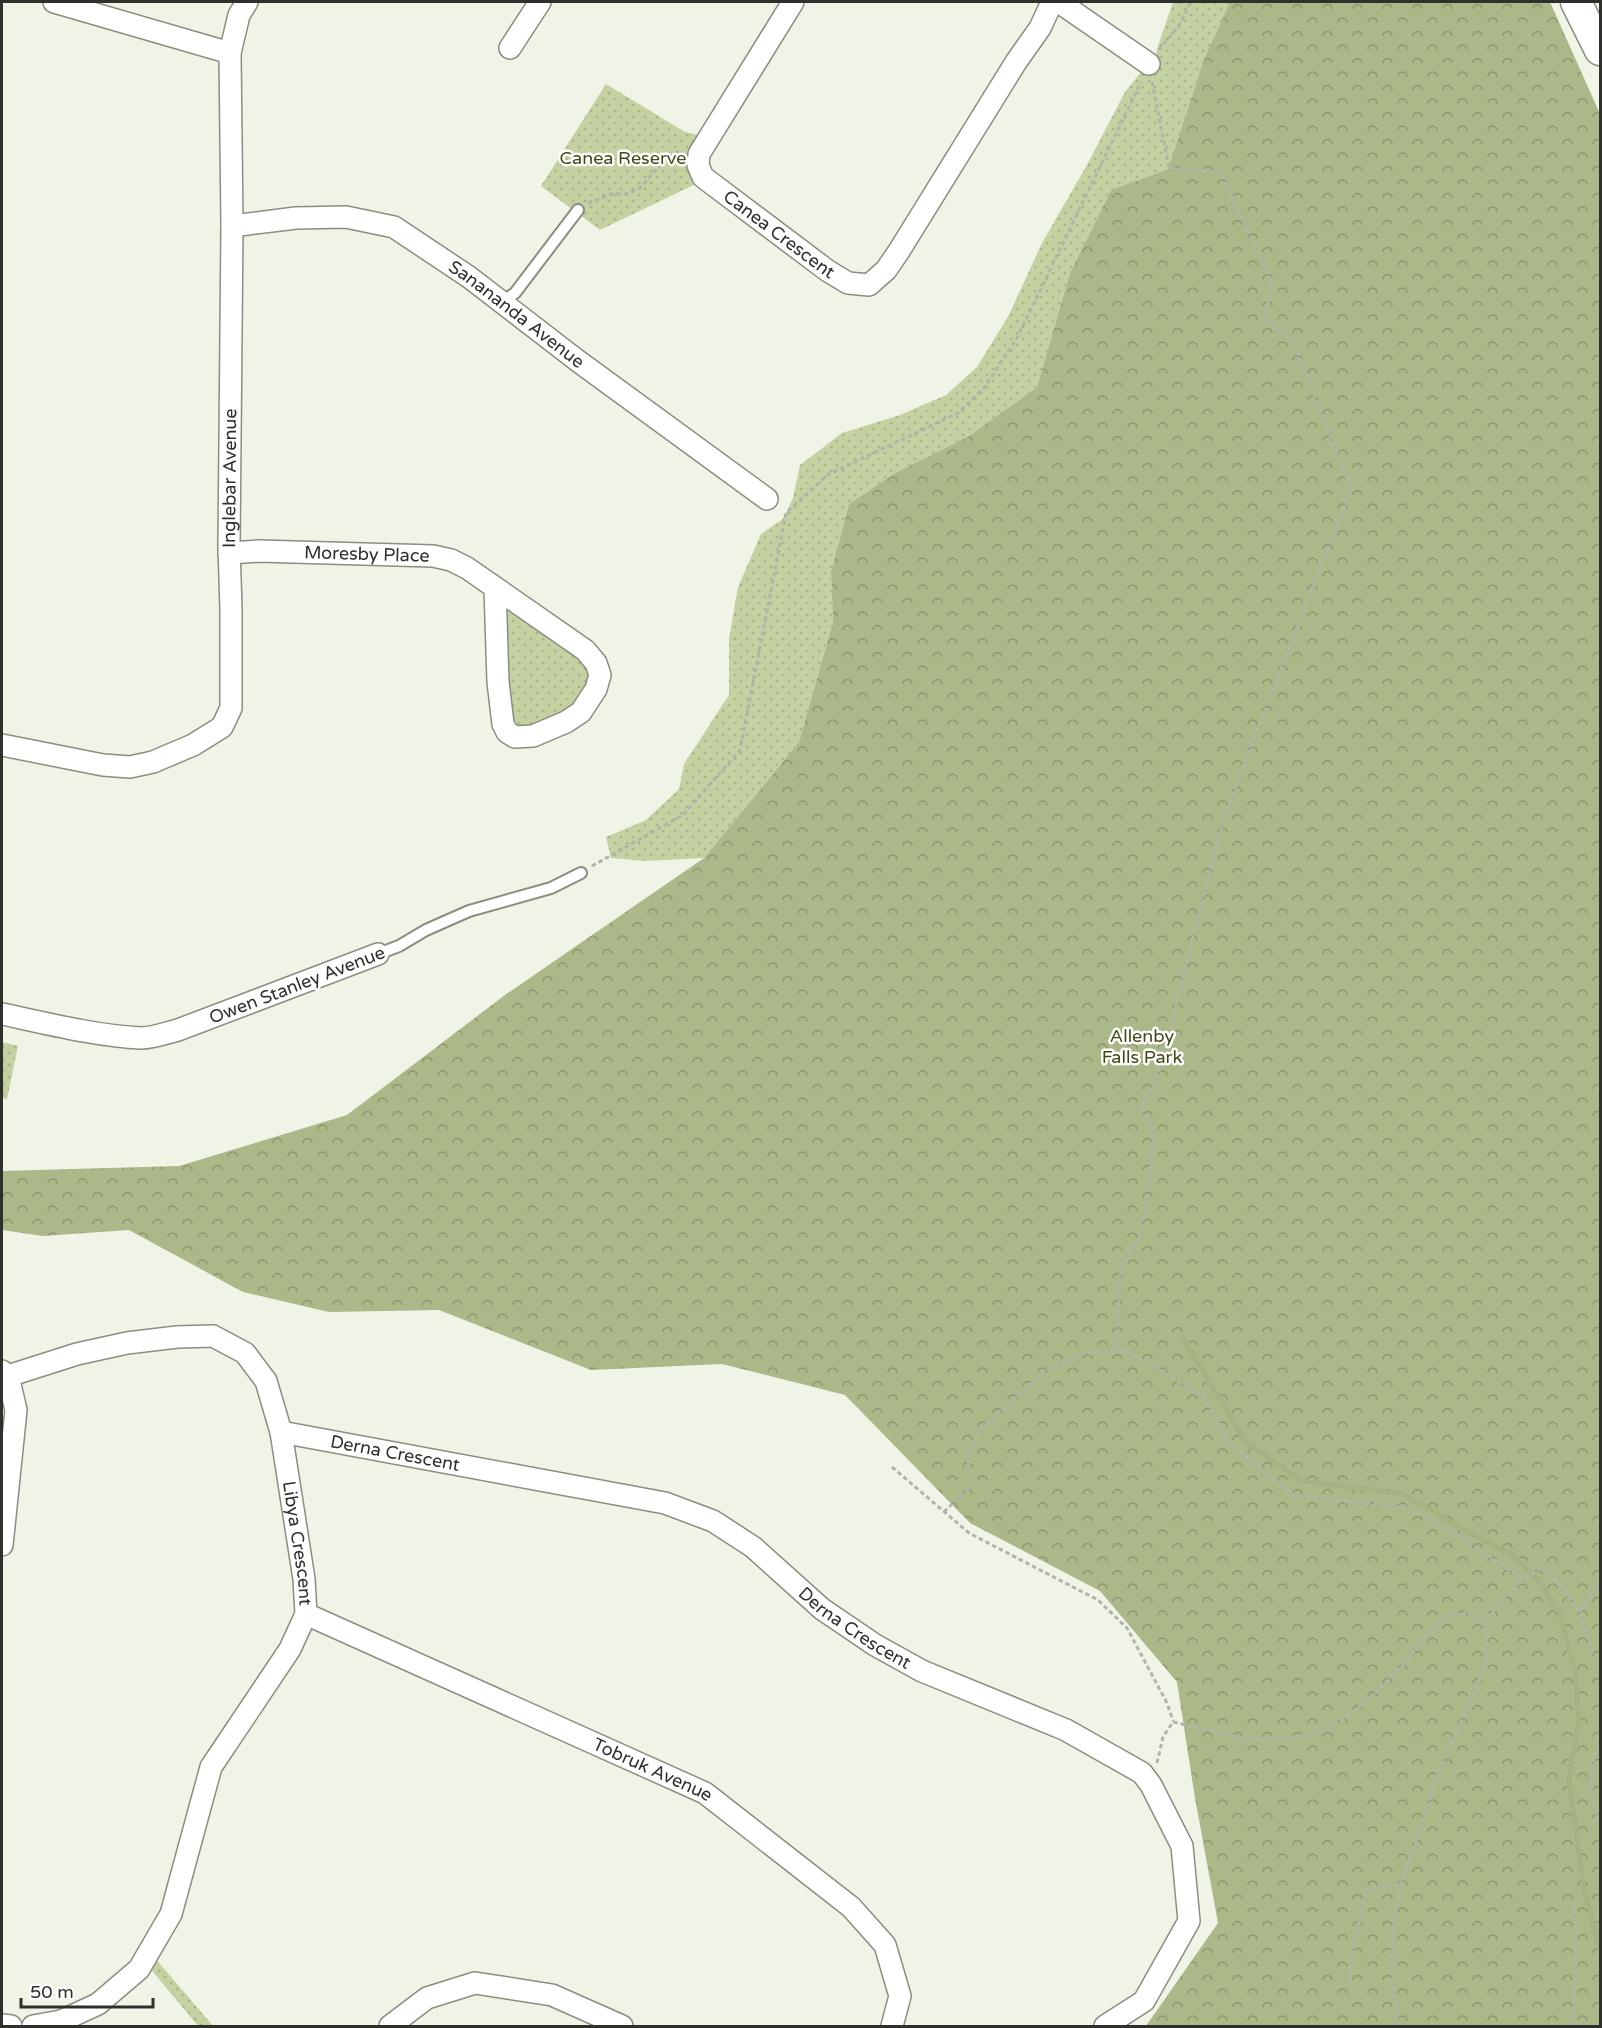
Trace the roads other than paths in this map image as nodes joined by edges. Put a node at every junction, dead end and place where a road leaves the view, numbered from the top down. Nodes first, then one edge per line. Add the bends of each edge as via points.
1 (54, 2) edge
2 (247, 2) edge
3 (540, 2) edge
4 (793, 2) edge
5 (1052, 2) edge
6 (1059, 2) edge
7 (1575, 2) edge
8 (510, 48) dead end
9 (1600, 50) edge
10 (230, 53) junction
11 (1149, 64) road end
12 (578, 210) road end
13 (232, 226) junction
14 (502, 302) junction
15 (767, 499) dead end
16 (229, 552) junction
17 (495, 588) junction
18 (2, 745) edge
19 (581, 873) road end
20 (378, 954) joint
21 (2, 1014) edge
22 (5, 1374) edge
23 (281, 1432) junction
24 (2, 1545) edge
25 (306, 1614) junction
26 (2, 2025) edge
27 (11, 2026) edge
28 (33, 2026) edge
29 (390, 2026) edge
30 (622, 2026) edge
31 (892, 2026) edge
32 (1105, 2026) edge

1 - 10 street
2 - 10 street, Inglebar Avenue via 238,15
3 - 8 street
4 - 5 street, Canea Crescent via 707,140 698,165 703,177 828,271 848,283 869,285 899,251 1040,28
6 - 11 street
7 - 9 street
10 - 13 street, Inglebar Avenue
12 - 14 lane via 515,293
13 - 14 street, Sanananda Avenue via 346,217 394,227
13 - 16 street, Inglebar Avenue
14 - 15 street, Sanananda Avenue
16 - 17 street, Moresby Place via 433,556 467,568
16 - 18 street, Inglebar Avenue via 231,708 222,727 193,745 130,767
17 - 17 street, Moresby Place via 503,724 515,737 533,736 581,712 600,675 585,650
19 - 20 lane, Owen Stanley Avenue via 551,888 469,911
20 - 21 street, Owen Stanley Avenue via 157,1036 100,1032
22 - 23 street, Libya Crescent via 127,1343 213,1336 245,1353 266,1381
22 - 24 street via 16,1410
23 - 25 street, Libya Crescent
23 - 32 street, Derna Crescent via 665,1503 713,1521 753,1546 822,1609 875,1645 922,1671 1066,1730 1142,1773 1182,1846 1189,1921 1144,2001
25 - 28 street, Libya Crescent via 290,1649 211,1767 171,1914 139,1969 98,2004 62,2021
25 - 31 street, Tobruk Avenue via 705,1793 851,1907 885,1945 900,1996
26 - 27 street
29 - 30 street via 426,1998 475,1983 552,1995

